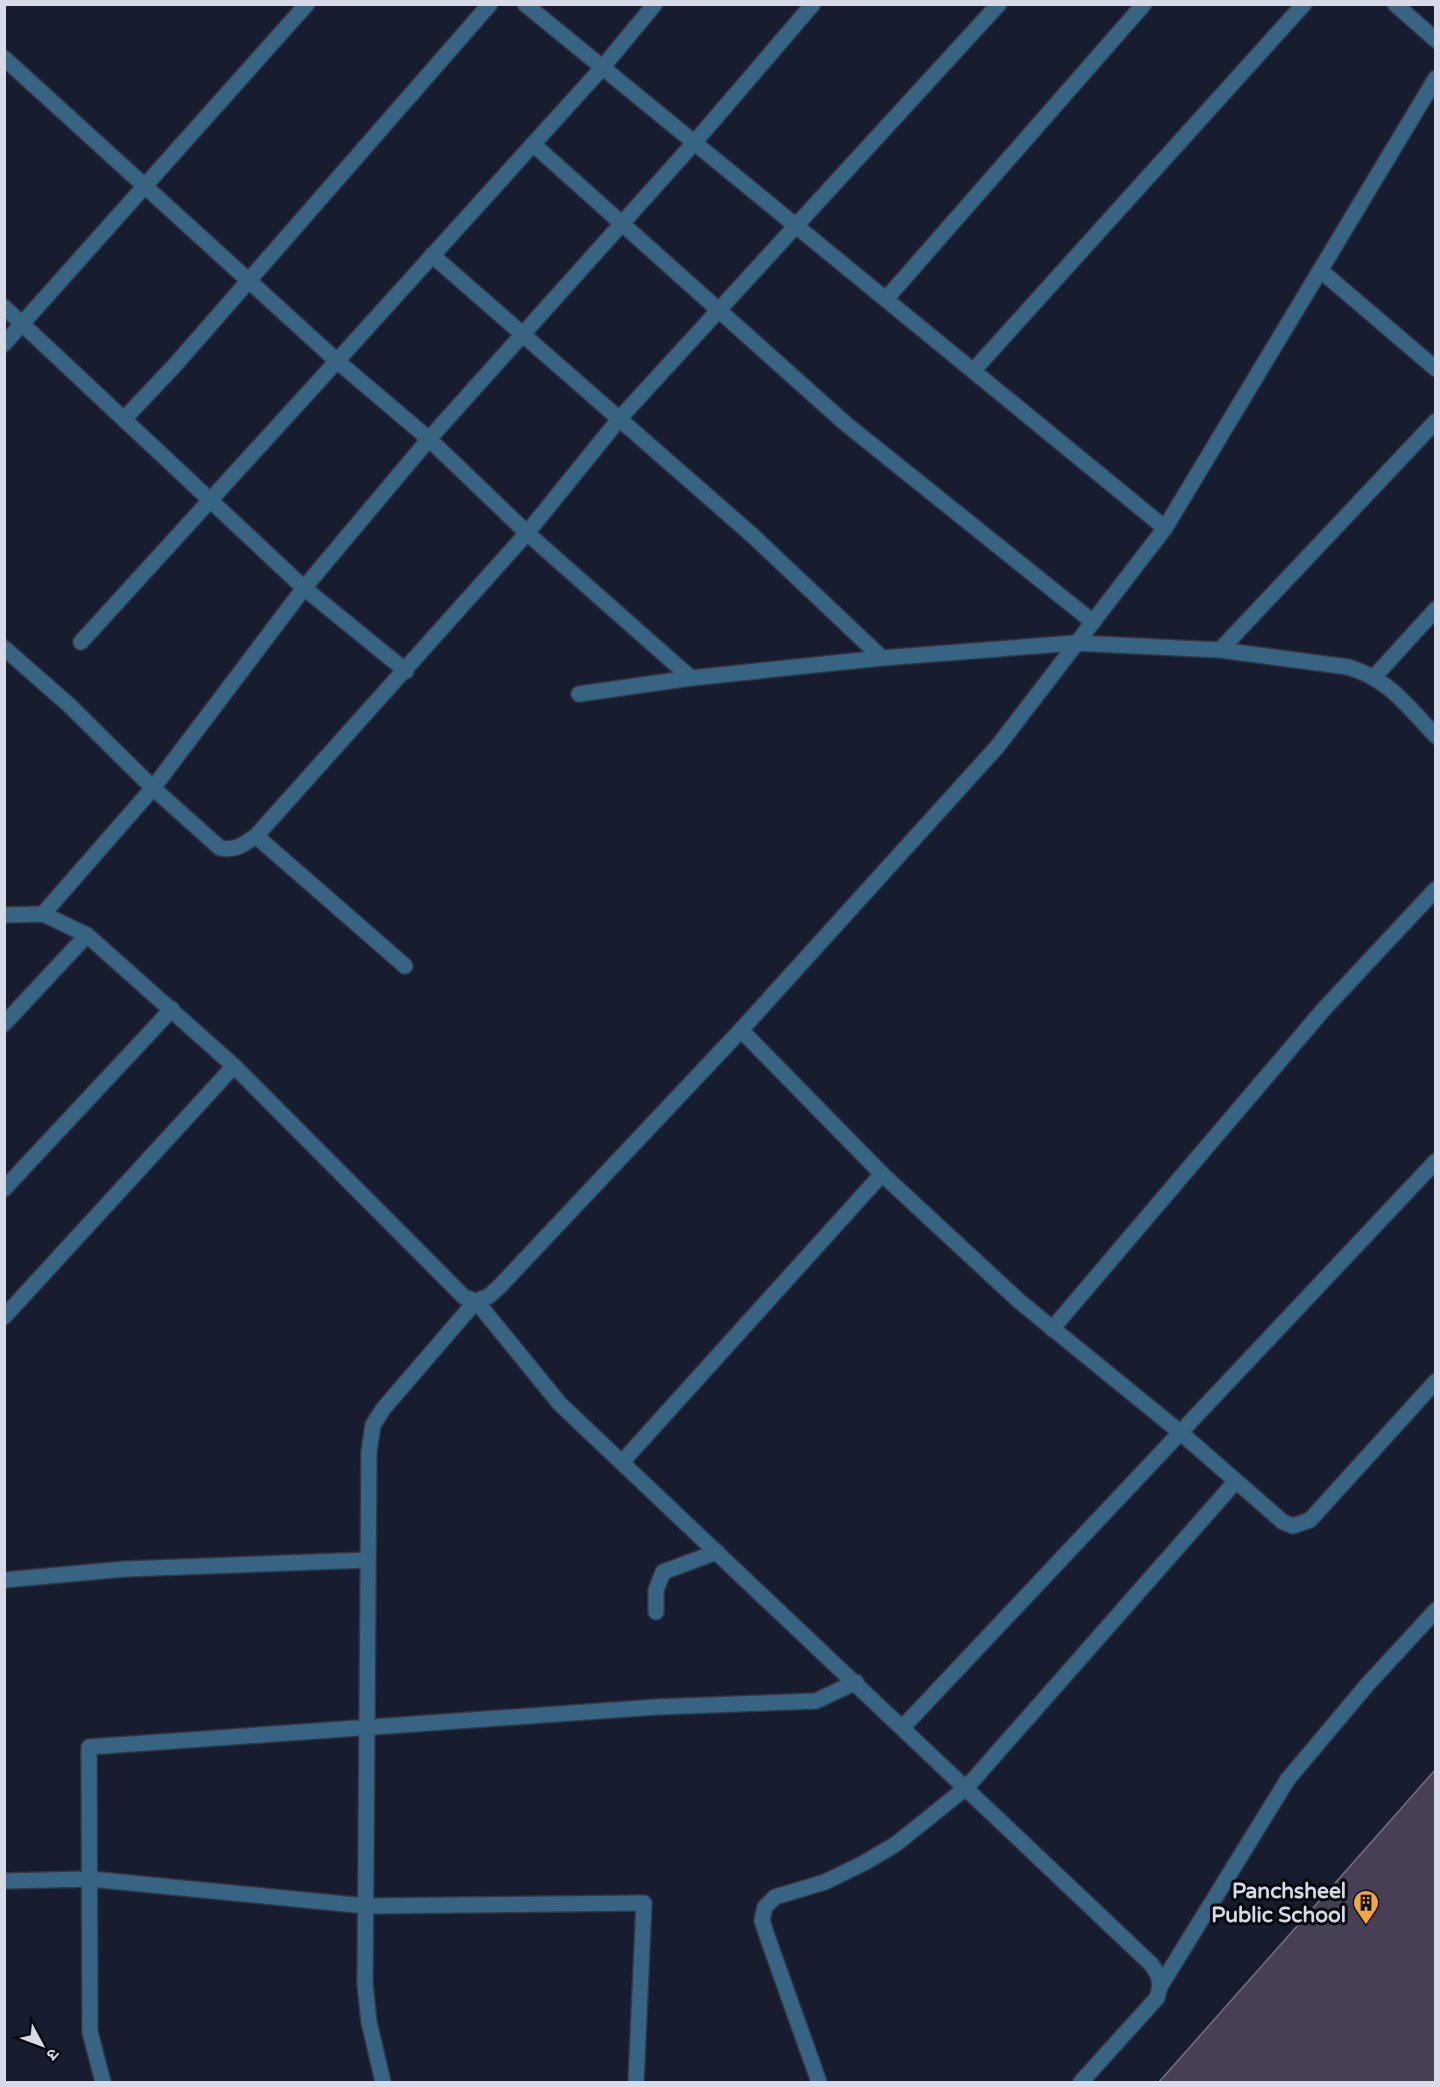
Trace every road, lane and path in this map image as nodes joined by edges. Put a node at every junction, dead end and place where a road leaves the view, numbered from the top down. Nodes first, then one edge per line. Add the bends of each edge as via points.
1 (307, 4) edge
2 (490, 4) edge
3 (525, 4) edge
4 (655, 4) edge
5 (813, 4) edge
6 (999, 4) edge
7 (1144, 4) edge
8 (1304, 4) edge
9 (1395, 4) edge
10 (1436, 40) edge
11 (4, 58) edge
12 (602, 68) junction
13 (1436, 78) edge
14 (694, 142) junction
15 (532, 144) junction
16 (146, 187) junction
17 (621, 225) junction
18 (796, 226) junction
19 (432, 255) junction
20 (1320, 270) junction
21 (249, 279) junction
22 (886, 299) junction
23 (4, 306) edge
24 (718, 309) junction
25 (22, 324) junction
26 (521, 335) junction
27 (4, 344) edge
28 (337, 361) junction
29 (1436, 369) edge
30 (973, 371) junction
31 (620, 418) junction
32 (124, 419) junction
33 (1436, 421) edge
34 (429, 439) junction
35 (211, 499) junction
36 (1165, 528) junction
37 (527, 533) junction
38 (304, 588) junction
39 (1436, 609) edge
40 (1092, 622) junction
41 (81, 642) dead end
42 (1075, 643) junction
43 (4, 648) edge
44 (1220, 650) junction
45 (882, 658) junction
46 (406, 671) junction
47 (1375, 676) junction
48 (691, 678) junction
49 (579, 694) dead end
50 (1436, 736) edge
51 (153, 788) junction
52 (256, 836) junction
53 (1436, 889) edge
54 (43, 914) junction
55 (4, 915) edge
56 (87, 935) junction
57 (405, 966) dead end
58 (172, 1009) junction
59 (4, 1024) edge
60 (741, 1030) junction
61 (234, 1066) junction
62 (1436, 1161) edge
63 (882, 1174) junction
64 (4, 1189) edge
65 (476, 1301) junction
66 (4, 1317) edge
67 (1052, 1329) junction
68 (1436, 1381) edge
69 (1181, 1433) junction
70 (623, 1461) junction
71 (1236, 1481) junction
72 (717, 1552) junction
73 (368, 1560) junction
74 (4, 1580) edge
75 (1436, 1610) edge
76 (656, 1612) dead end
77 (856, 1682) junction
78 (366, 1727) junction
79 (903, 1727) junction
80 (967, 1787) junction
81 (90, 1879) junction
82 (4, 1881) edge
83 (366, 1906) junction
84 (1161, 1985) junction
85 (103, 2082) edge
86 (382, 2082) edge
87 (636, 2082) edge
88 (819, 2082) edge
89 (1081, 2082) edge

1 - 16 street
2 - 21 street
3 - 12 street
4 - 12 street
5 - 14 street
6 - 18 street
7 - 22 street
8 - 30 street
9 - 10 street
11 - 16 street
12 - 14 street
12 - 15 street
13 - 20 street
14 - 17 street
14 - 18 street
15 - 17 street
15 - 19 street
16 - 21 street
16 - 25 street
17 - 24 street
17 - 26 street
18 - 22 street
18 - 24 street
19 - 26 street
19 - 28 street
20 - 29 street
20 - 36 street
21 - 28 street
21 - 32 street
22 - 30 street
23 - 25 street
24 - 31 street
24 - 40 street via 846,424
25 - 27 street
25 - 32 street
26 - 31 street
26 - 34 street
28 - 34 street
28 - 35 street
30 - 36 street
31 - 37 street
31 - 45 street
32 - 35 street
33 - 44 street
34 - 37 street
34 - 38 street
35 - 38 street
35 - 41 street
36 - 40 street
37 - 46 street
37 - 48 street
38 - 46 street
38 - 51 street
39 - 47 street
40 - 42 street
42 - 44 street
42 - 45 street
42 - 60 street via 997,747
43 - 51 street
44 - 47 street via 1348,667
45 - 48 street
46 - 52 street
47 - 50 street
48 - 49 street
51 - 52 street via 220,848 240,847
51 - 54 street
52 - 57 street
53 - 67 street via 1324,1009
54 - 55 street
54 - 56 street
56 - 58 street
56 - 59 street
58 - 61 street
58 - 64 street
60 - 63 street
60 - 65 street via 500,1286
61 - 65 street via 464,1297
61 - 66 street
62 - 69 street
63 - 67 street
63 - 70 street
65 - 70 street via 560,1404
65 - 73 street via 373,1425 369,1450
67 - 69 street
68 - 71 street via 1302,1525 1283,1522
69 - 71 street
69 - 79 street
70 - 72 street
71 - 80 street
72 - 76 street via 663,1572 656,1590
72 - 77 street
73 - 74 street via 125,1569
73 - 78 street
75 - 84 street via 1288,1779
77 - 78 street via 816,1701 657,1707
77 - 79 street
78 - 81 street via 89,1747
78 - 83 street
79 - 80 street
80 - 84 street via 1151,1964
80 - 88 street via 896,1844 825,1882 775,1898 765,1907 762,1920 766,1934
81 - 82 street
81 - 83 street
81 - 85 street via 90,2032
83 - 86 street via 365,1984
83 - 87 street via 644,1903
84 - 89 street via 1157,1998

